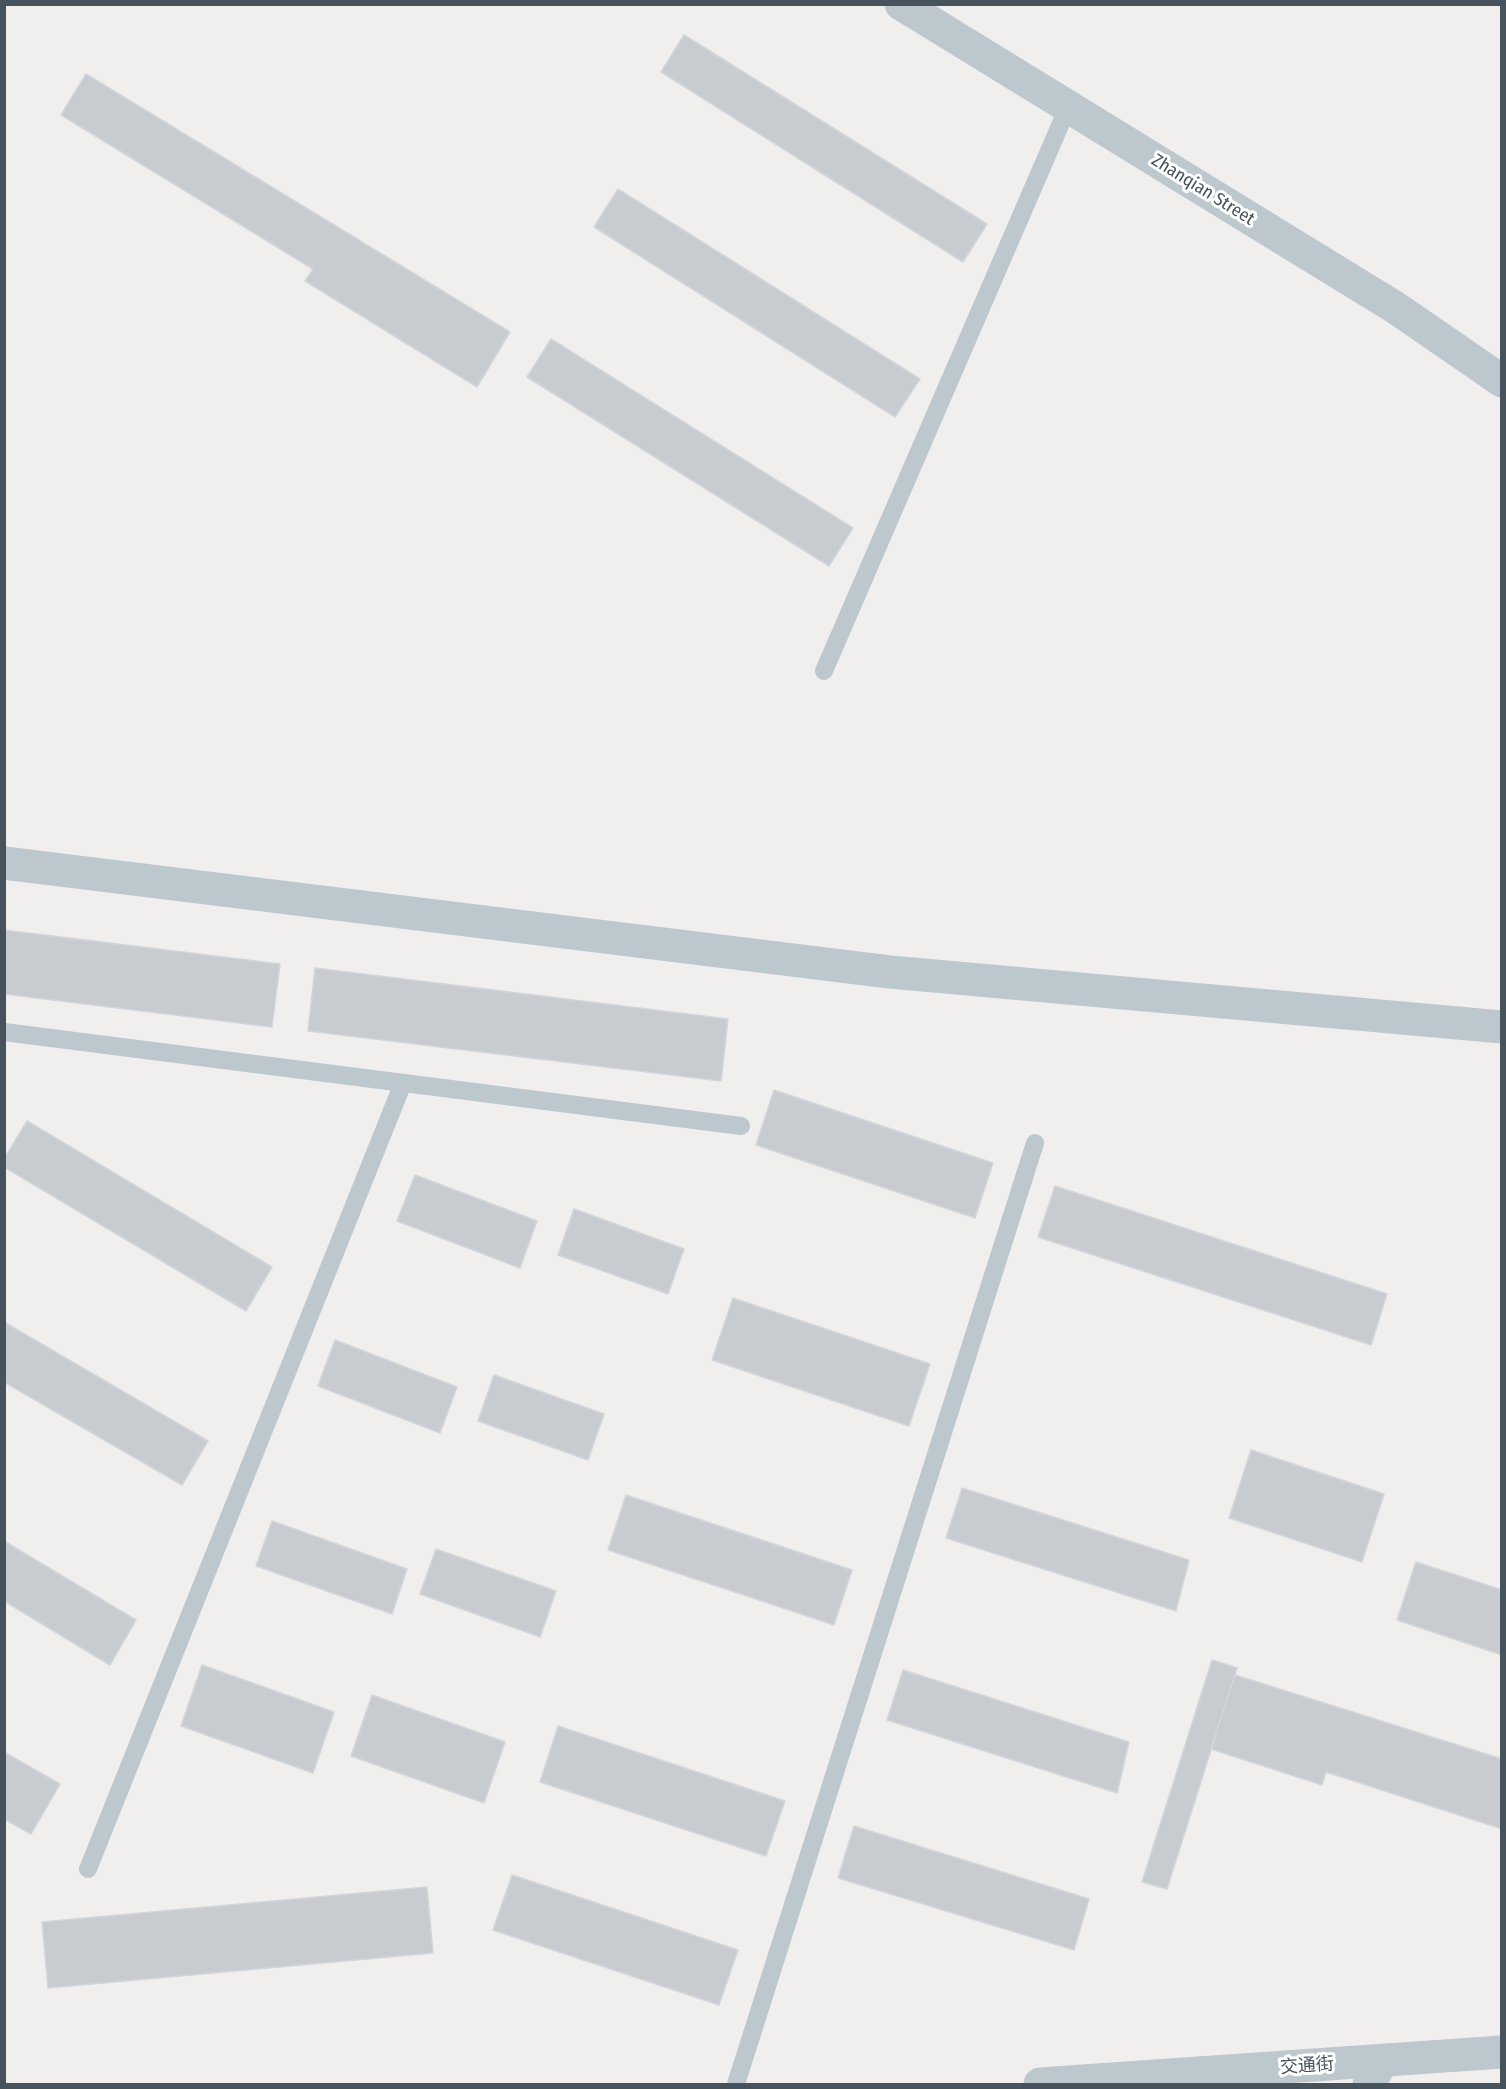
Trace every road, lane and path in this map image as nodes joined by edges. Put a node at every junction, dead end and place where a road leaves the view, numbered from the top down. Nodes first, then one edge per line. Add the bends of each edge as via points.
1 (901, 4) edge
2 (1068, 107) junction
3 (1502, 381) edge
4 (824, 671) dead end
5 (4, 863) edge
6 (1502, 1027) edge
7 (4, 1032) edge
8 (403, 1083) junction
9 (741, 1126) dead end
10 (1035, 1143) dead end
11 (88, 1869) dead end
12 (1502, 2052) edge
13 (1375, 2073) edge
14 (736, 2085) edge
15 (1040, 2085) edge

1 - 2 street, Zhanqian Street
2 - 3 street, Zhanqian Street via 1396,308
2 - 4 lane
5 - 6 street via 890,972
7 - 8 lane
8 - 9 lane
8 - 11 lane
10 - 14 lane
12 - 13 street, 交通街
13 - 15 street, 交通街

